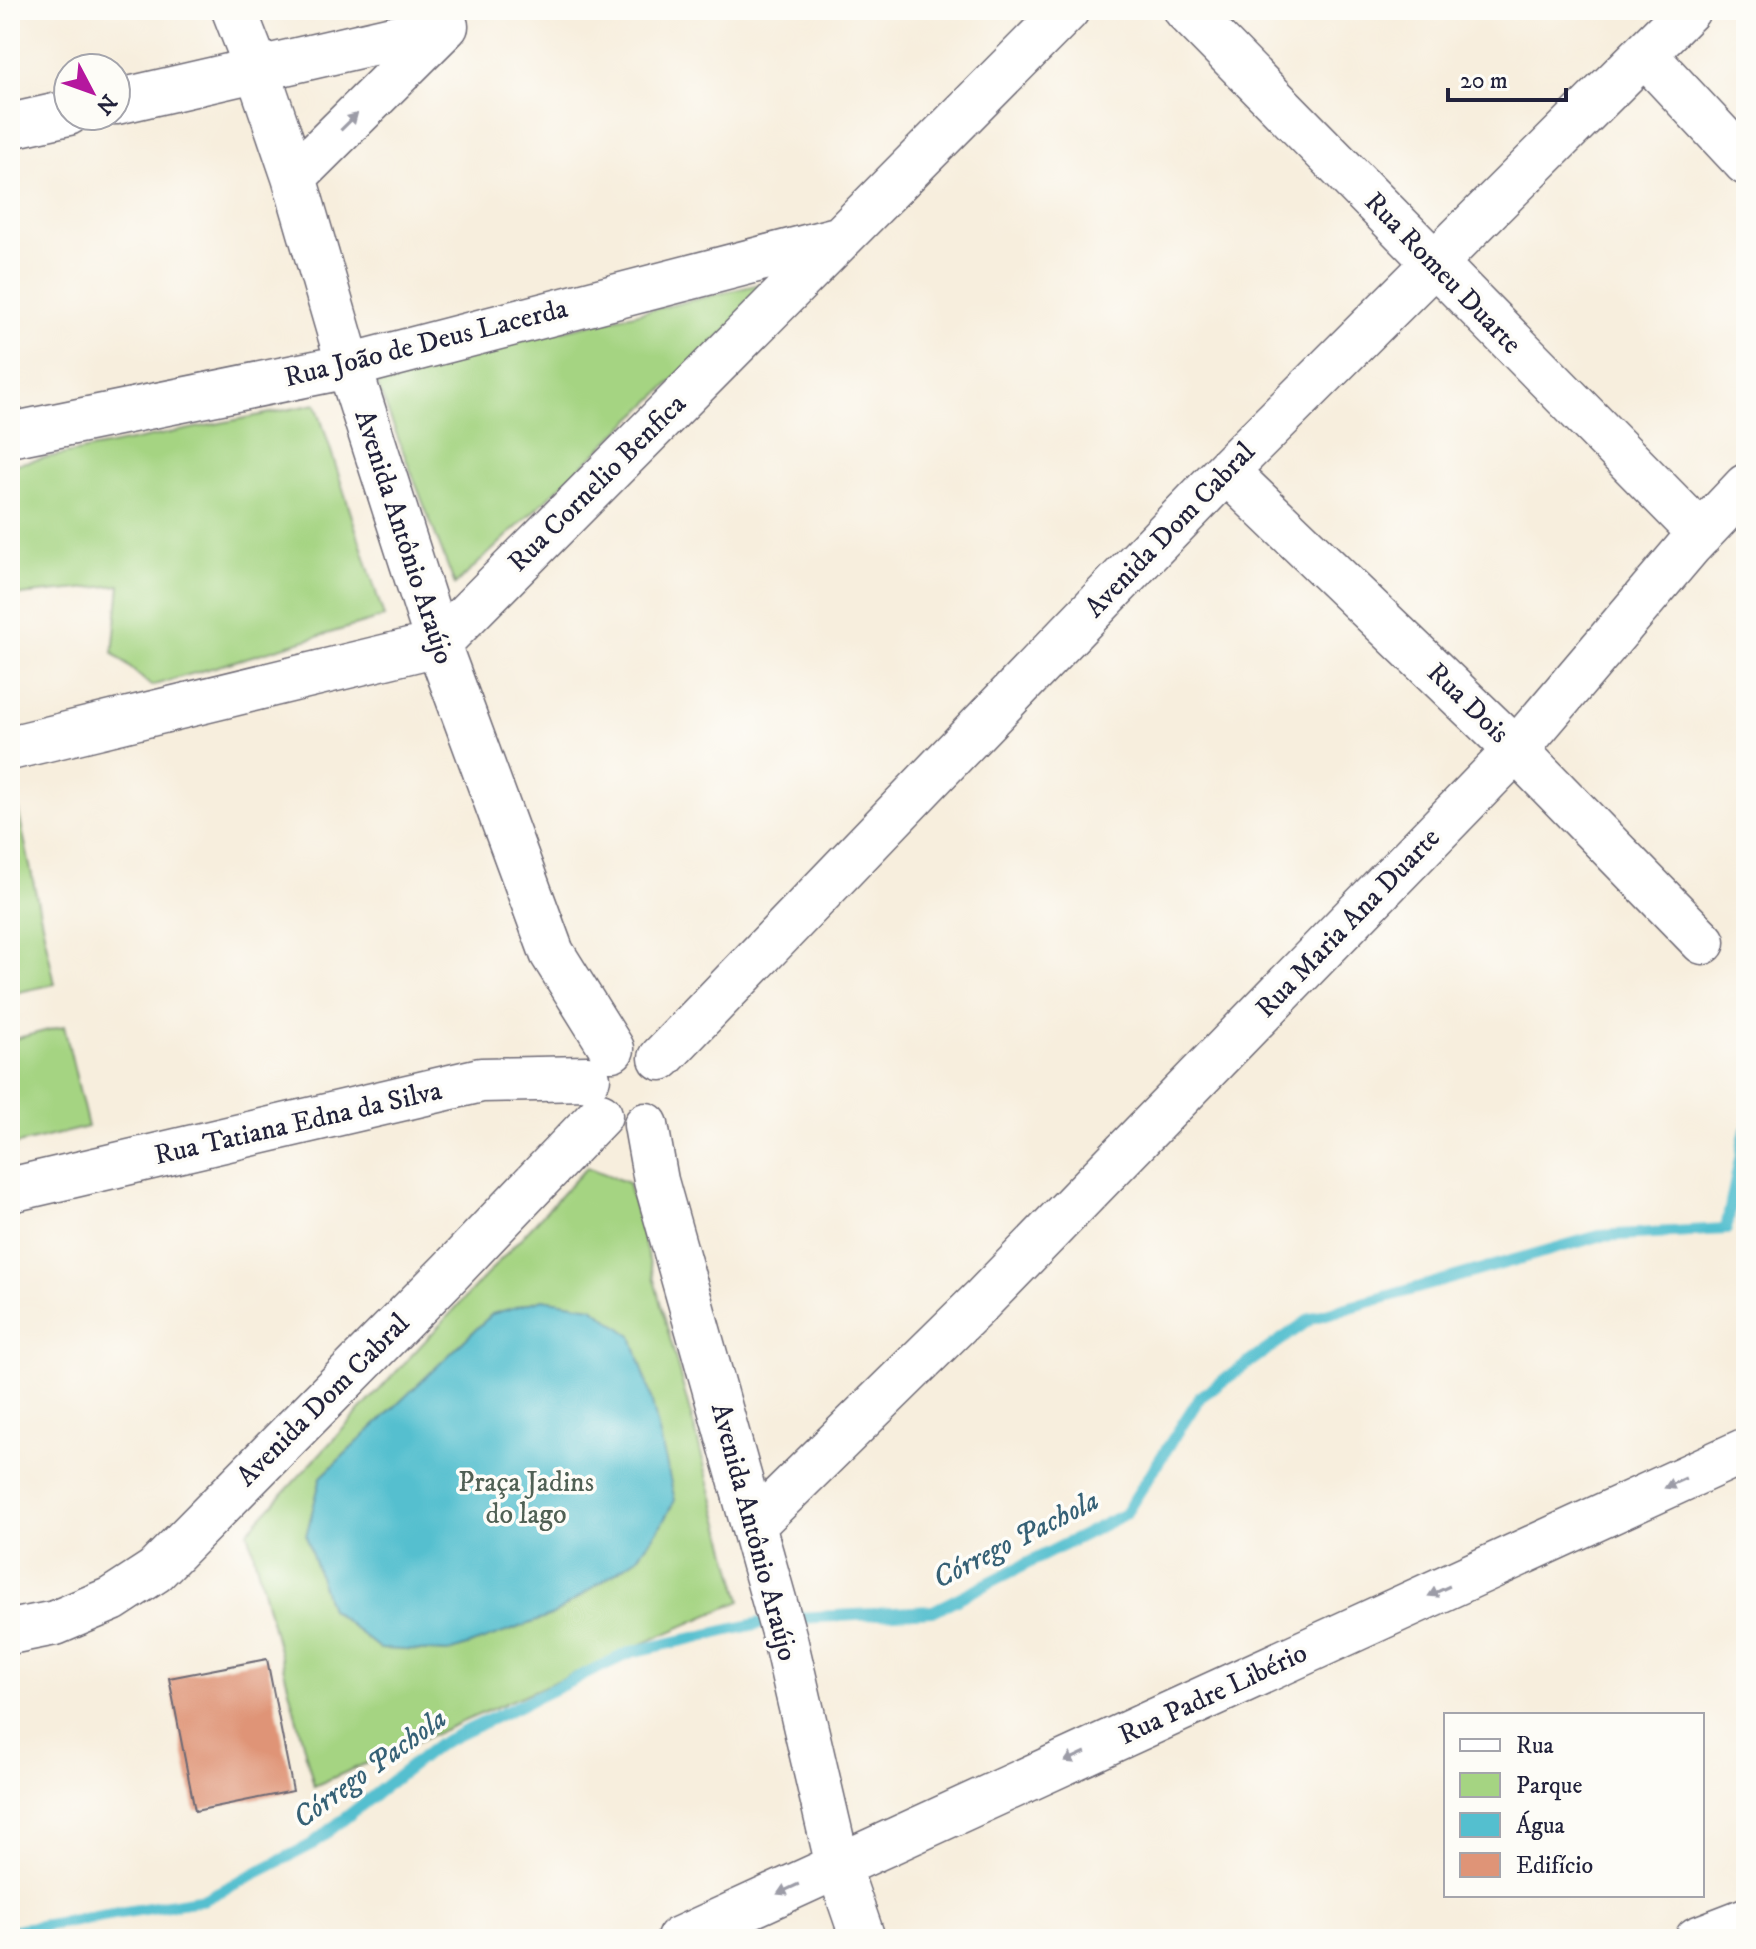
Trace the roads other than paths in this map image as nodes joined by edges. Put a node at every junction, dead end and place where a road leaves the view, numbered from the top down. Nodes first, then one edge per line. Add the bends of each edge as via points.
1 (234, 10) edge
2 (1067, 10) edge
3 (1186, 10) edge
4 (1688, 10) edge
5 (454, 18) edge
6 (1644, 54) junction
7 (257, 69) junction
8 (132, 98) edge
9 (52, 117) edge
10 (10, 126) edge
11 (1746, 163) edge
12 (294, 177) junction
13 (839, 239) junction
14 (1433, 263) junction
15 (349, 366) junction
16 (10, 435) edge
17 (1226, 471) junction
18 (1746, 486) edge
19 (1701, 534) junction
20 (438, 644) junction
21 (10, 748) edge
22 (1516, 750) junction
23 (1703, 942) dead end
24 (661, 1058) junction
25 (600, 1081) junction
26 (646, 1125) junction
27 (10, 1190) edge
28 (1746, 1450) edge
29 (753, 1525) junction
30 (10, 1632) edge
31 (838, 1866) junction
32 (1746, 1920) edge
33 (679, 1939) edge
34 (863, 1939) edge
35 (1697, 1939) edge

1 - 7 street, Avenida Antônio Araújo
2 - 13 street, Rua Cornelio Benfica
3 - 14 street, Rua Romeu Duarte
4 - 6 street, Avenida Dom Cabral
5 - 7 street
12 -> 5 street
6 - 11 street
6 - 14 street, Avenida Dom Cabral
7 - 8 street
7 - 12 street, Avenida Antônio Araújo
9 - 10 street
12 - 15 street, Avenida Antônio Araújo
13 - 15 street, Rua João de Deus Lacerda
13 - 20 street, Rua Cornelio Benfica
14 - 17 street, Avenida Dom Cabral
14 - 19 street, Rua Romeu Duarte
15 - 16 street, Rua João de Deus Lacerda
15 - 20 street, Avenida Antônio Araújo
17 - 22 street, Rua Dois
17 - 24 street, Avenida Dom Cabral
18 - 19 street, Rua Maria Ana Duarte
19 - 22 street, Rua Maria Ana Duarte
20 - 21 street
20 - 25 street, Avenida Antônio Araújo
22 - 23 street, Rua Dois
22 - 29 street, Rua Maria Ana Duarte via 982,1300
24 - 25 street via 647,1047 631,1044
24 - 26 street via 671,1089 666,1105
25 - 26 street via 616,1125
25 - 27 street, Rua Tatiana Edna da Silva via 481,1080
25 - 30 street, Avenida Dom Cabral via 450,1272 155,1571 112,1599 55,1623
26 - 29 street, Avenida Antônio Araújo via 656,1181
28 -> 31 street, Rua Padre Libério
29 - 31 street, Avenida Antônio Araújo
31 -> 33 street, Rua Padre Libério
31 - 34 street, Avenida Antônio Araújo
32 - 35 street

